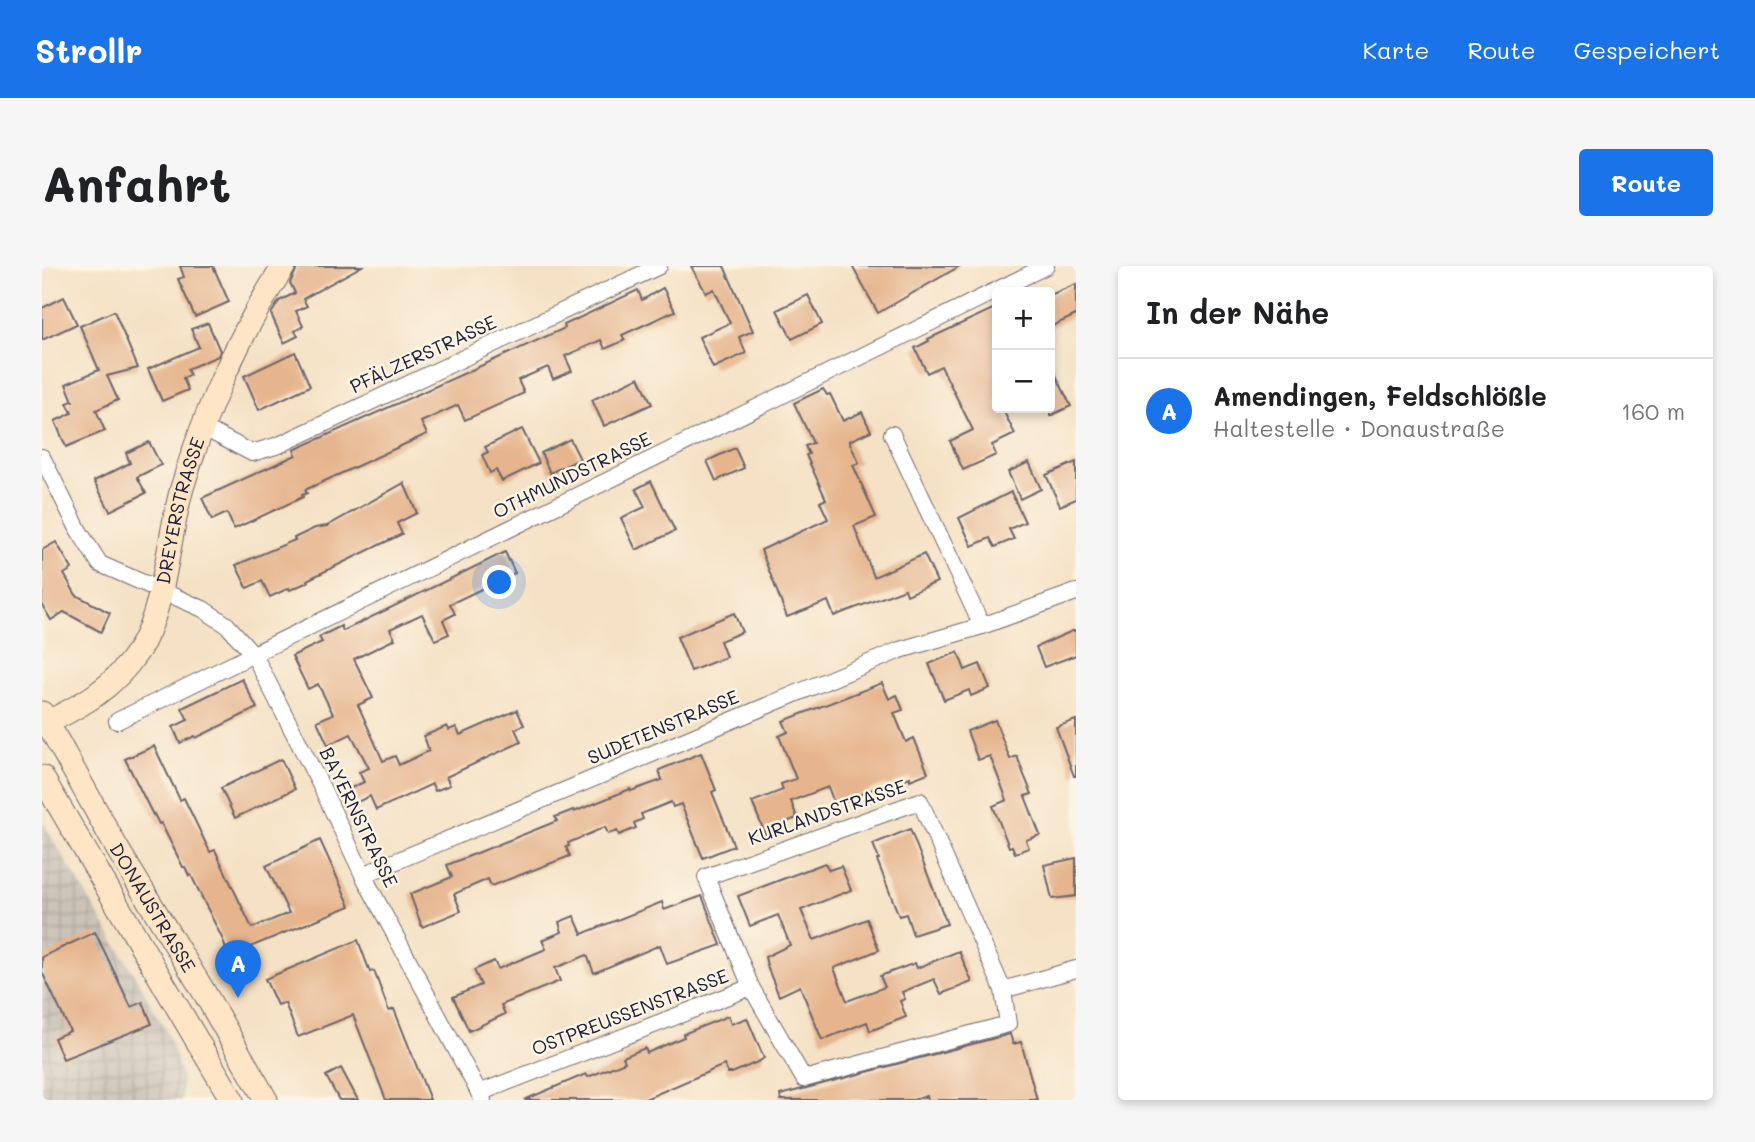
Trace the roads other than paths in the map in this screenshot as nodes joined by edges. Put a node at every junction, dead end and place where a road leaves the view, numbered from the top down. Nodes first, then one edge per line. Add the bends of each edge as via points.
1 (284, 266) edge
2 (659, 266) edge
3 (1046, 266) edge
4 (204, 428) junction
5 (892, 434) dead end
6 (42, 457) edge
7 (159, 590) junction
8 (1076, 592) edge
9 (982, 626) junction
10 (254, 655) junction
11 (44, 720) edge
12 (117, 721) dead end
13 (42, 777) edge
14 (363, 875) junction
15 (1076, 969) edge
16 (751, 987) junction
17 (1003, 990) junction
18 (481, 1097) edge
19 (232, 1100) edge
20 (266, 1100) edge

1 - 4 street, DREYERSTRASSE via 233,355
2 - 4 street, PFÄLZERSTRASSE via 279,445 252,453
3 - 10 street, OTHMUNDSTRASSE
4 - 7 street, DREYERSTRASSE via 182,487
5 - 9 street
6 - 7 street, BAYERNSTRASSE via 100,564
7 - 10 street, BAYERNSTRASSE via 227,625
7 - 11 street, DREYERSTRASSE via 146,637 120,674 88,701
8 - 9 street, SUDETENSTRASSE
9 - 14 street, SUDETENSTRASSE via 900,650
10 - 12 street, OTHMUNDSTRASSE
10 - 14 street, BAYERNSTRASSE
11 - 20 street, DONAUSTRASSE
13 - 19 street, DONAUSTRASSE
14 - 18 street, BAYERNSTRASSE
15 - 17 street
16 - 17 street, OSTPREUSSENSTRASSE via 804,1079 1007,1024
16 - 17 street, KURLANDSTRASSE via 706,877 920,801
16 - 18 street, OSTPREUSSENSTRASSE

